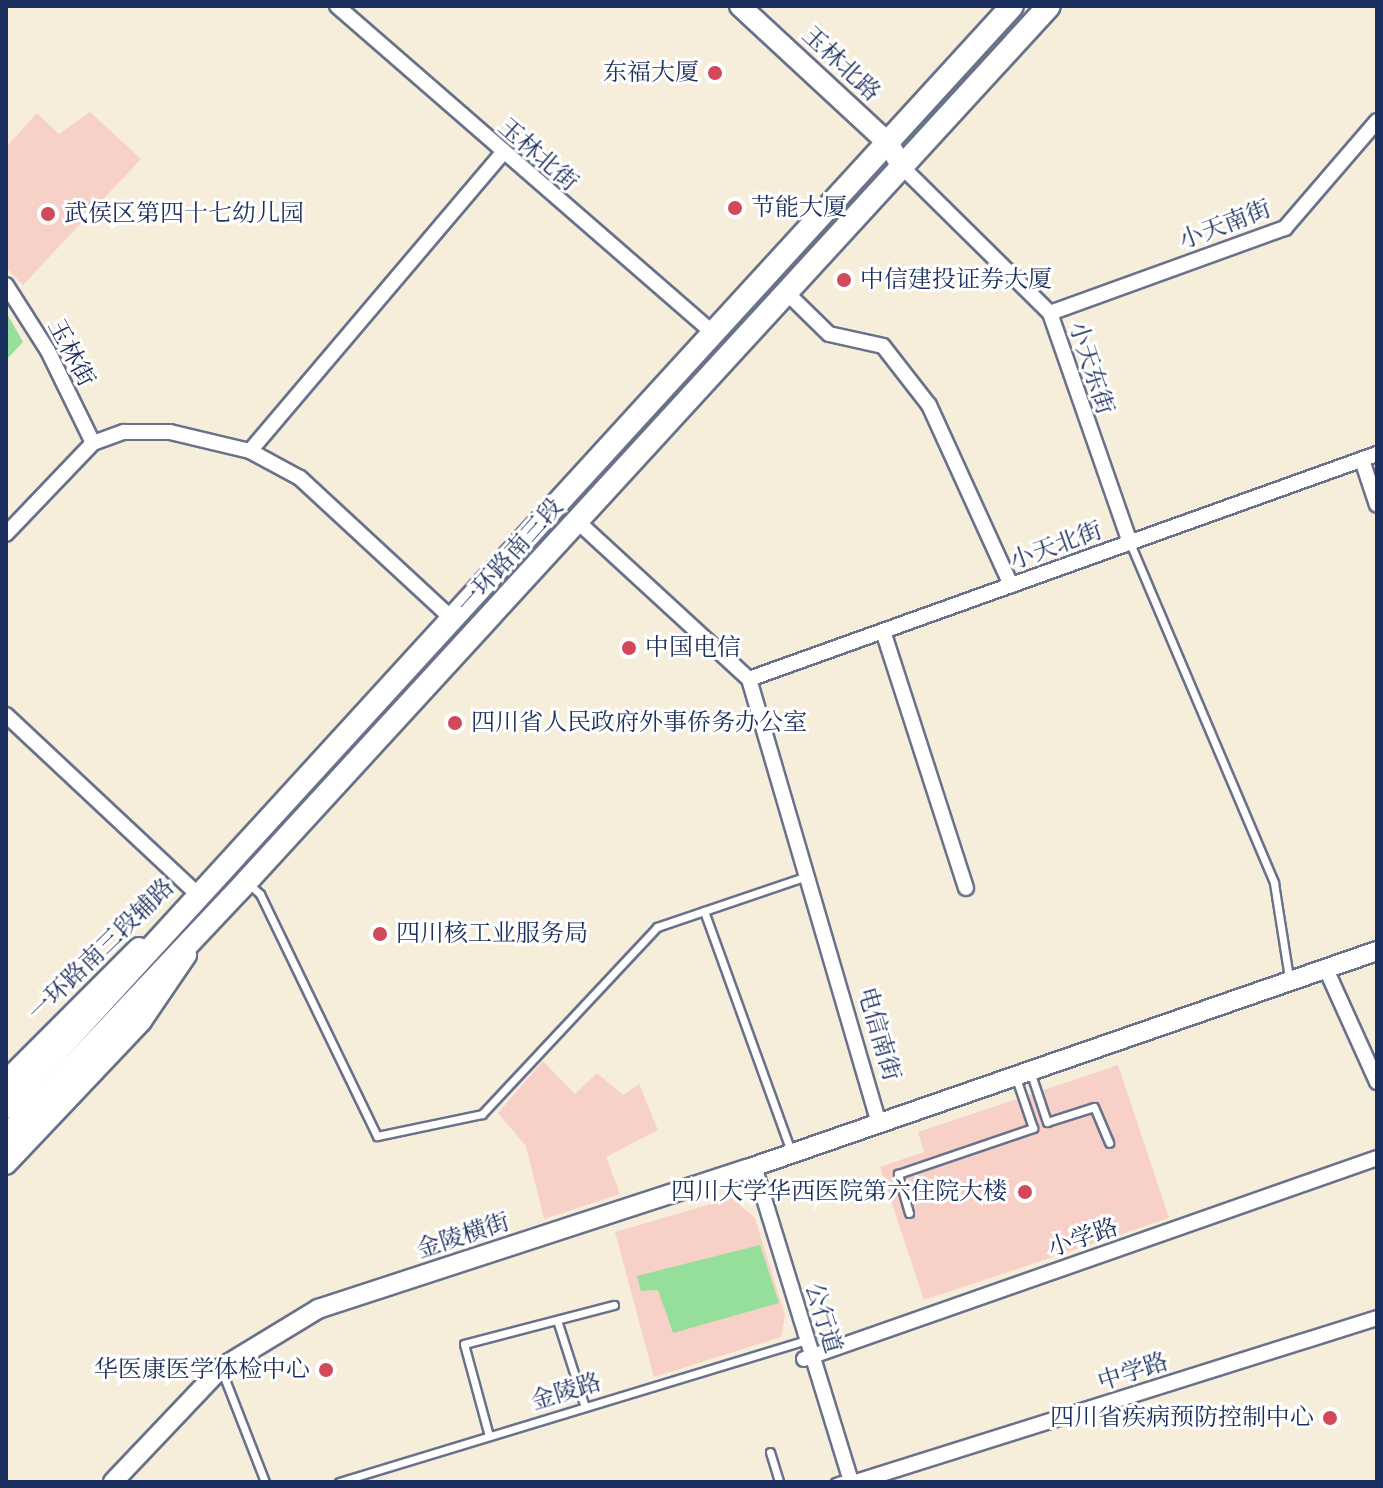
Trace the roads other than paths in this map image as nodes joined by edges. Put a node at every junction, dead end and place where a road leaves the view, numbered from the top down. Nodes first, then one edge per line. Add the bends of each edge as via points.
1 (337, 6) edge
2 (740, 6) edge
3 (1012, 6) edge
4 (1049, 6) edge
5 (1377, 121) edge
6 (889, 144) junction
7 (502, 154) junction
8 (901, 166) junction
9 (6, 285) edge
10 (756, 287) junction
11 (780, 299) junction
12 (1050, 313) junction
13 (713, 333) junction
14 (93, 443) junction
15 (250, 451) junction
16 (1377, 454) edge
17 (1362, 460) junction
18 (1377, 505) edge
19 (577, 521) junction
20 (6, 534) edge
21 (1130, 543) junction
22 (1011, 585) junction
23 (451, 618) junction
24 (883, 631) junction
25 (749, 679) junction
26 (6, 715) edge
27 (807, 876) junction
28 (246, 882) junction
29 (966, 888) dead end
30 (195, 889) junction
31 (704, 911) junction
32 (211, 919) junction
33 (1377, 951) edge
34 (1326, 969) junction
35 (1289, 980) junction
36 (1022, 1073) junction
37 (6, 1081) edge
38 (1377, 1082) edge
39 (6, 1107) edge
40 (1047, 1122) junction
41 (879, 1123) junction
42 (1033, 1128) junction
43 (6, 1137) edge
44 (1109, 1143) dead end
45 (792, 1153) junction
46 (1377, 1158) edge
47 (6, 1164) edge
48 (750, 1168) junction
49 (909, 1213) dead end
50 (614, 1305) dead end
51 (1377, 1318) edge
52 (557, 1320) junction
53 (802, 1341) junction
54 (808, 1358) junction
55 (221, 1368) junction
56 (585, 1407) junction
57 (489, 1436) junction
58 (770, 1452) dead end
59 (113, 1482) edge
60 (265, 1482) edge
61 (339, 1482) edge
62 (779, 1482) edge
63 (845, 1482) edge

1 - 7 street, 玉林北街
2 - 6 main road, 玉林北路
3 - 6 main road, 一环路南三段
4 - 8 main road, 一环路南三段
5 - 12 street, 小天南街 via 1285,228
6 - 8 main road, 玉林北路
6 - 10 main road, 一环路南三段
7 - 13 street, 玉林北街
7 - 15 street
8 - 11 main road, 一环路南三段
8 - 12 street, 小天东街
9 - 14 street, 玉林街 via 48,351
10 - 11 main road via 774,285
10 - 13 main road, 一环路南三段
11 - 19 main road, 一环路南三段
11 - 22 street via 829,334 883,346 929,405
12 - 21 street, 小天东街
13 - 23 main road, 一环路南三段
14 - 15 street via 124,432 170,432
14 - 20 street
15 - 23 street via 300,478
16 - 17 street, 小天北街
17 - 18 street
17 - 21 street, 小天北街
19 - 25 street
19 - 28 main road, 一环路南三段
21 - 22 street, 小天北街
21 - 35 lane via 1274,883
22 - 24 street, 小天北街
23 - 30 main road, 一环路南三段
24 - 25 street, 小天北街
24 - 29 street
25 - 27 street, 电信南街
26 - 30 street
27 - 31 lane
27 - 41 street, 电信南街
28 - 31 lane via 260,894 377,1136 482,1114 657,927
28 - 32 main road, 一环路南三段
30 - 37 main road, 一环路南三段辅路
30 - 39 main road, 一环路南三段
31 - 45 lane
32 - 43 main road, 一环路南三段
32 - 47 main road via 141,1021
33 - 34 street, 电信南街
34 - 35 street, 电信南街
34 - 38 street
35 - 36 street, 电信南街
36 - 40 lane
36 - 41 street, 电信南街
36 - 42 lane
40 - 42 lane
40 - 44 lane via 1094,1107
41 - 45 street, 金陵横街
42 - 49 lane via 898,1174
45 - 48 street, 金陵横街
46 - 54 street, 小学路
48 - 53 street, 公行道
48 - 55 street, 金陵横街 via 318,1309
50 - 52 lane
51 - 63 street, 中学路
52 - 56 lane
52 - 57 lane via 464,1344
53 - 54 street, 公行道
53 - 56 lane, 金陵路
54 - 63 street, 公行道
55 - 59 street, 金陵横街
55 - 60 lane
56 - 57 lane, 金陵路
57 - 61 lane, 金陵路
58 - 62 lane

